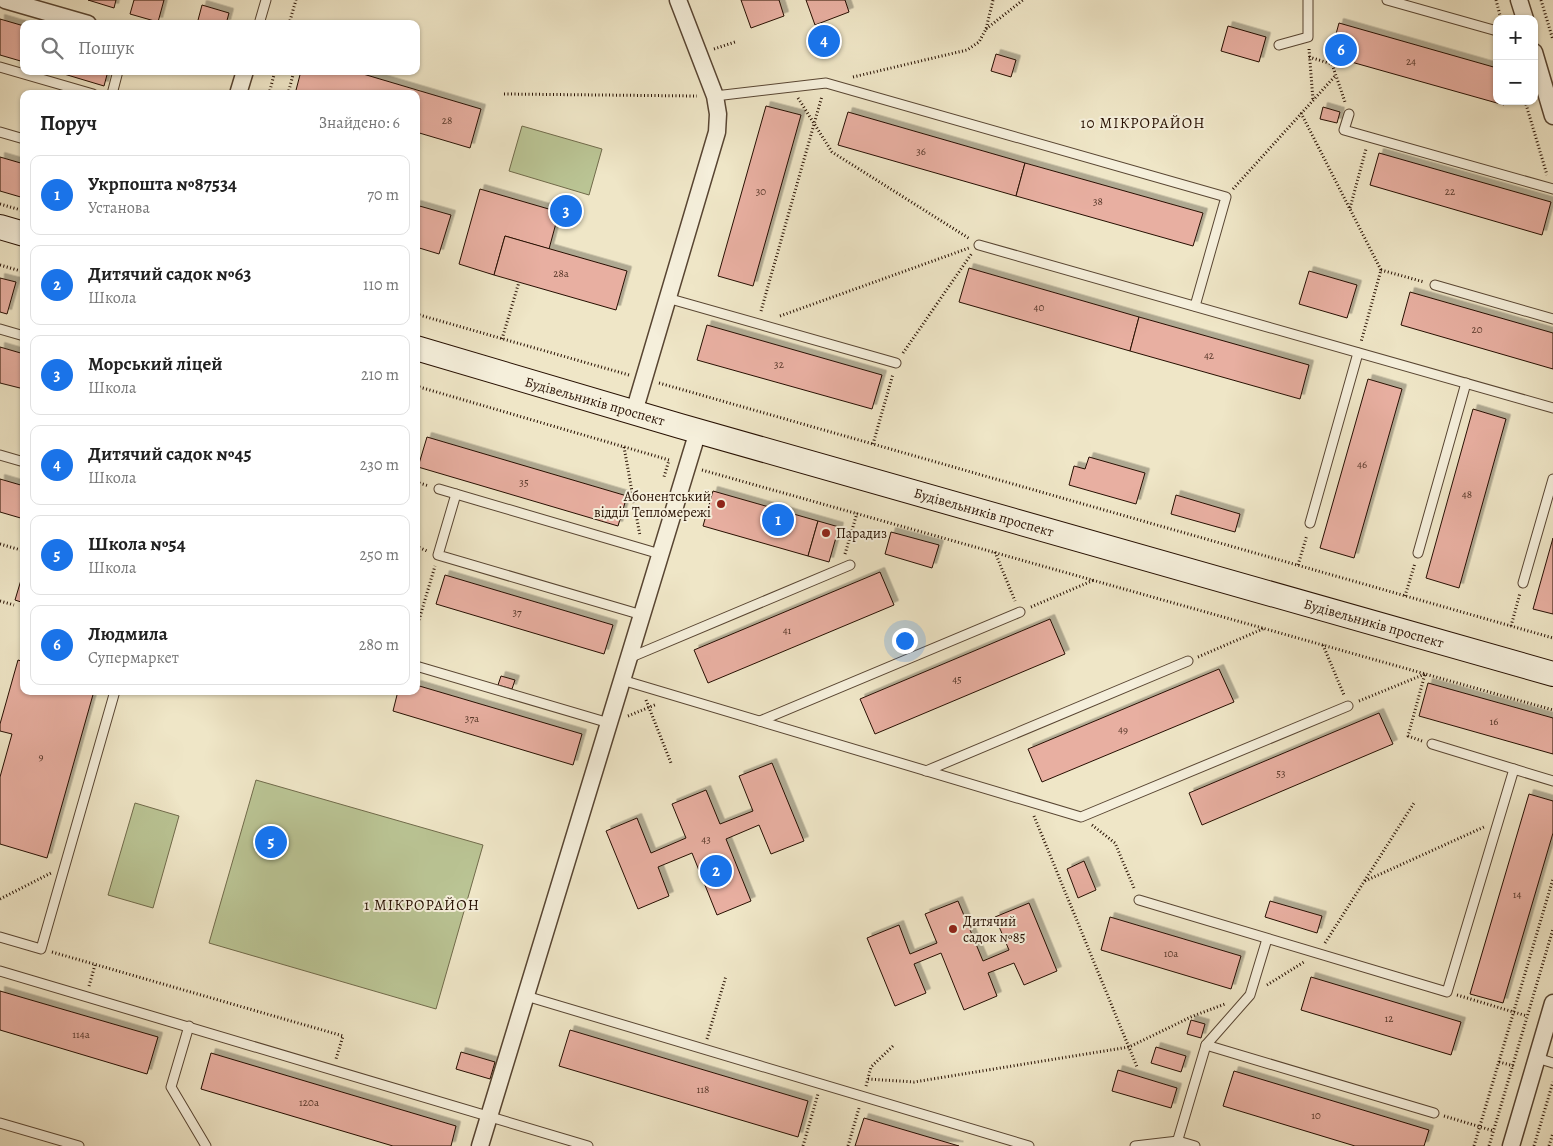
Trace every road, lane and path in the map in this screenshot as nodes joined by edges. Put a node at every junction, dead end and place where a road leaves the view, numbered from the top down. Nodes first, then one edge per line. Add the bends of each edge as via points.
1 (5, 0) edge
2 (266, 0) edge
3 (296, 0) edge
4 (678, 0) edge
5 (993, 0) edge
6 (1023, 0) edge
7 (1308, 0) edge
8 (1387, 0) edge
9 (1496, 0) edge
10 (1519, 0) edge
11 (1541, 0) edge
12 (1500, 15) edge
13 (1524, 15) edge
14 (74, 20) edge
15 (260, 20) edge
16 (290, 20) edge
17 (986, 30) junction
18 (1493, 30) edge
19 (1308, 37) junction
20 (1553, 40) edge
21 (735, 42) dead end
22 (1280, 45) dead end
23 (700, 55) junction
24 (1309, 57) junction
25 (1536, 60) edge
26 (0, 67) edge
27 (20, 73) edge
28 (28, 75) edge
29 (117, 75) edge
30 (244, 75) edge
31 (274, 75) edge
32 (293, 75) edge
33 (1336, 75) junction
34 (826, 84) junction
35 (791, 87) junction
36 (79, 90) edge
37 (113, 90) edge
38 (239, 90) edge
39 (270, 90) edge
40 (289, 90) edge
41 (504, 94) dead end
42 (716, 96) junction
43 (1313, 100) junction
44 (1526, 105) edge
45 (1301, 113) junction
46 (1349, 114) joint
47 (1553, 116) edge
48 (814, 123) junction
49 (0, 132) edge
50 (1370, 137) junction
51 (20, 138) edge
52 (1552, 188) edge
53 (1226, 197) junction
54 (0, 204) edge
55 (1350, 208) junction
56 (20, 209) edge
57 (0, 227) edge
58 (20, 233) edge
59 (979, 245) junction
60 (0, 265) edge
61 (1381, 270) junction
62 (20, 271) edge
63 (519, 282) dead end
64 (1435, 285) joint
65 (668, 298) junction
66 (1195, 306) junction
67 (420, 315) edge
68 (1553, 319) edge
69 (758, 324) junction
70 (0, 329) edge
71 (20, 335) edge
72 (502, 339) junction
73 (420, 349) edge
74 (1358, 352) junction
75 (896, 363) junction
76 (644, 379) junction
77 (1466, 383) junction
78 (420, 387) edge
79 (1553, 408) edge
80 (634, 412) junction
81 (698, 431) junction
82 (873, 444) junction
83 (624, 447) junction
84 (0, 456) edge
85 (670, 460) dead end
86 (20, 461) edge
87 (699, 469) dead end
88 (1553, 478) edge
89 (439, 489) dead end
90 (456, 494) junction
91 (857, 513) junction
92 (1310, 522) joint
93 (0, 544) edge
94 (643, 549) junction
95 (20, 550) edge
96 (995, 552) junction
97 (1418, 553) joint
98 (660, 554) junction
99 (438, 555) junction
100 (1298, 565) junction
101 (845, 567) joint
102 (1095, 580) junction
103 (1523, 583) joint
104 (1406, 596) junction
105 (0, 601) edge
106 (14, 605) dead end
107 (1020, 612) junction
108 (642, 615) junction
109 (420, 616) edge
110 (1511, 626) junction
111 (1265, 628) junction
112 (1553, 637) edge
113 (1323, 645) junction
114 (628, 658) junction
115 (1188, 661) joint
116 (420, 667) edge
117 (1426, 674) junction
118 (1553, 674) edge
119 (622, 680) junction
120 (640, 685) junction
121 (114, 695) edge
122 (676, 696) junction
123 (1348, 706) junction
124 (648, 707) junction
125 (1553, 710) edge
126 (760, 721) junction
127 (608, 723) junction
128 (1408, 736) dead end
129 (1432, 744) dead end
130 (671, 763) dead end
131 (1514, 769) junction
132 (926, 771) junction
133 (1553, 781) edge
134 (1028, 801) junction
135 (1414, 803) dead end
136 (1081, 817) junction
137 (1498, 820) junction
138 (65, 865) junction
139 (1553, 879) edge
140 (1364, 881) junction
141 (0, 899) edge
142 (1139, 900) joint
143 (1553, 929) edge
144 (0, 937) edge
145 (1267, 939) junction
146 (41, 949) junction
147 (1318, 954) junction
148 (95, 965) junction
149 (0, 971) edge
150 (726, 976) dead end
151 (1447, 992) junction
152 (1250, 995) junction
153 (86, 996) junction
154 (526, 996) junction
155 (1553, 1003) edge
156 (1513, 1012) junction
157 (1527, 1016) junction
158 (189, 1026) junction
159 (894, 1045) dead end
160 (1206, 1045) junction
161 (1129, 1047) junction
162 (704, 1049) junction
163 (1537, 1058) junction
164 (1553, 1063) edge
165 (871, 1067) dead end
166 (1137, 1067) dead end
167 (333, 1069) junction
168 (868, 1079) dead end
169 (1553, 1082) edge
170 (821, 1084) junction
171 (1434, 1113) joint
172 (489, 1116) junction
173 (0, 1123) edge
174 (1480, 1126) junction
175 (1494, 1131) junction
176 (1553, 1133) edge
177 (1177, 1143) edge
178 (79, 1146) edge
179 (206, 1146) edge
180 (480, 1146) edge
181 (588, 1146) edge
182 (803, 1146) edge
183 (1029, 1146) edge
184 (1135, 1146) edge
185 (1195, 1146) edge
186 (1474, 1146) edge
187 (1489, 1146) edge
188 (1511, 1146) edge
189 (1534, 1146) edge
190 (1549, 1146) edge

1 - 14 street
2 - 15 lane
3 - 16 path
4 - 23 street
5 - 17 path
6 - 17 path
7 - 19 lane
8 - 18 lane
9 - 12 path
10 - 13 street
11 - 20 path
17 - 34 path via 979,42 967,50
19 - 22 lane
19 - 24 path
21 - 23 path
23 - 42 street
24 - 33 path via 1332,64
24 - 43 path
25 - 47 street
26 - 27 lane
28 - 36 lane
29 - 37 lane
30 - 38 street
31 - 39 path
32 - 40 path
33 - 43 path
33 - 46 path
34 - 35 lane
34 - 48 path
34 - 53 lane
35 - 42 lane
35 - 48 path
41 - 42 path
42 - 65 street via 717,132
43 - 45 path
44 - 52 path
45 - 53 path
45 - 55 path
46 - 50 lane via 1344,130
48 - 59 path via 832,152
48 - 69 path
49 - 51 lane
50 - 52 lane
50 - 55 path
53 - 66 lane
54 - 56 path
55 - 61 path
57 - 58 main road
59 - 66 lane
59 - 69 path
59 - 75 path
60 - 62 path
61 - 64 path
61 - 74 path
63 - 72 path
64 - 68 lane
65 - 69 lane
65 - 76 street
66 - 74 lane
67 - 72 path
69 - 75 lane
70 - 71 lane
72 - 76 path
73 - 80 main road, Будівельників проспект
74 - 77 lane
74 - 92 lane
75 - 82 path
76 - 80 street
76 - 82 path
77 - 79 lane
77 - 97 lane
78 - 83 path
80 - 81 main road, Будівельників проспект
81 - 98 street
81 - 118 main road, Будівельників проспект
82 - 100 path
83 - 85 path
83 - 94 path
84 - 86 lane
87 - 91 path
88 - 103 lane
89 - 90 lane
90 - 94 lane
90 - 99 lane
91 - 96 path
91 - 101 path
92 - 100 path
93 - 95 path
94 - 98 lane
96 - 102 path
96 - 107 path
97 - 104 path
98 - 108 street
99 - 108 lane
99 - 109 path
100 - 104 path
101 - 114 lane
102 - 107 path
102 - 111 path
103 - 110 path
104 - 110 path
105 - 106 path
107 - 126 lane
108 - 114 street
110 - 112 path
111 - 113 path
111 - 115 path
113 - 117 path
113 - 123 path
114 - 119 street
115 - 132 lane
116 - 127 lane
117 - 123 path
117 - 125 path
117 - 128 path
119 - 120 lane
119 - 127 street
120 - 122 lane
120 - 124 path
121 - 138 lane
122 - 124 path
122 - 126 lane
123 - 136 lane
124 - 127 path
124 - 130 path
126 - 132 lane
127 - 154 street
129 - 131 lane
131 - 133 lane
131 - 137 lane
132 - 134 lane
134 - 136 lane
134 - 161 path
135 - 140 path
136 - 142 path via 1115,843
137 - 140 path
137 - 151 lane
138 - 141 path
138 - 146 lane
139 - 156 path
140 - 147 path
142 - 145 lane
143 - 157 path
144 - 146 lane
145 - 147 lane
145 - 152 lane
146 - 148 path
147 - 151 lane
147 - 152 path
148 - 153 path
148 - 167 path via 343,1036
149 - 153 lane
150 - 162 path
151 - 156 path
152 - 160 lane
152 - 161 path via 1193,1016
153 - 158 lane
154 - 162 lane
154 - 172 street
155 - 163 street
156 - 157 path
156 - 174 path
157 - 175 path
158 - 167 lane
158 - 179 lane via 171,1088
159 - 165 path
160 - 171 lane
160 - 177 lane
161 - 166 path
161 - 168 path via 914,1082
162 - 170 lane
163 - 164 lane
163 - 188 street
167 - 172 lane
169 - 189 path
170 - 182 path
170 - 183 lane
171 - 174 path
172 - 180 street
172 - 181 lane
173 - 178 lane
174 - 175 path
174 - 186 path
175 - 187 path
176 - 190 path
177 - 184 lane
177 - 185 lane

